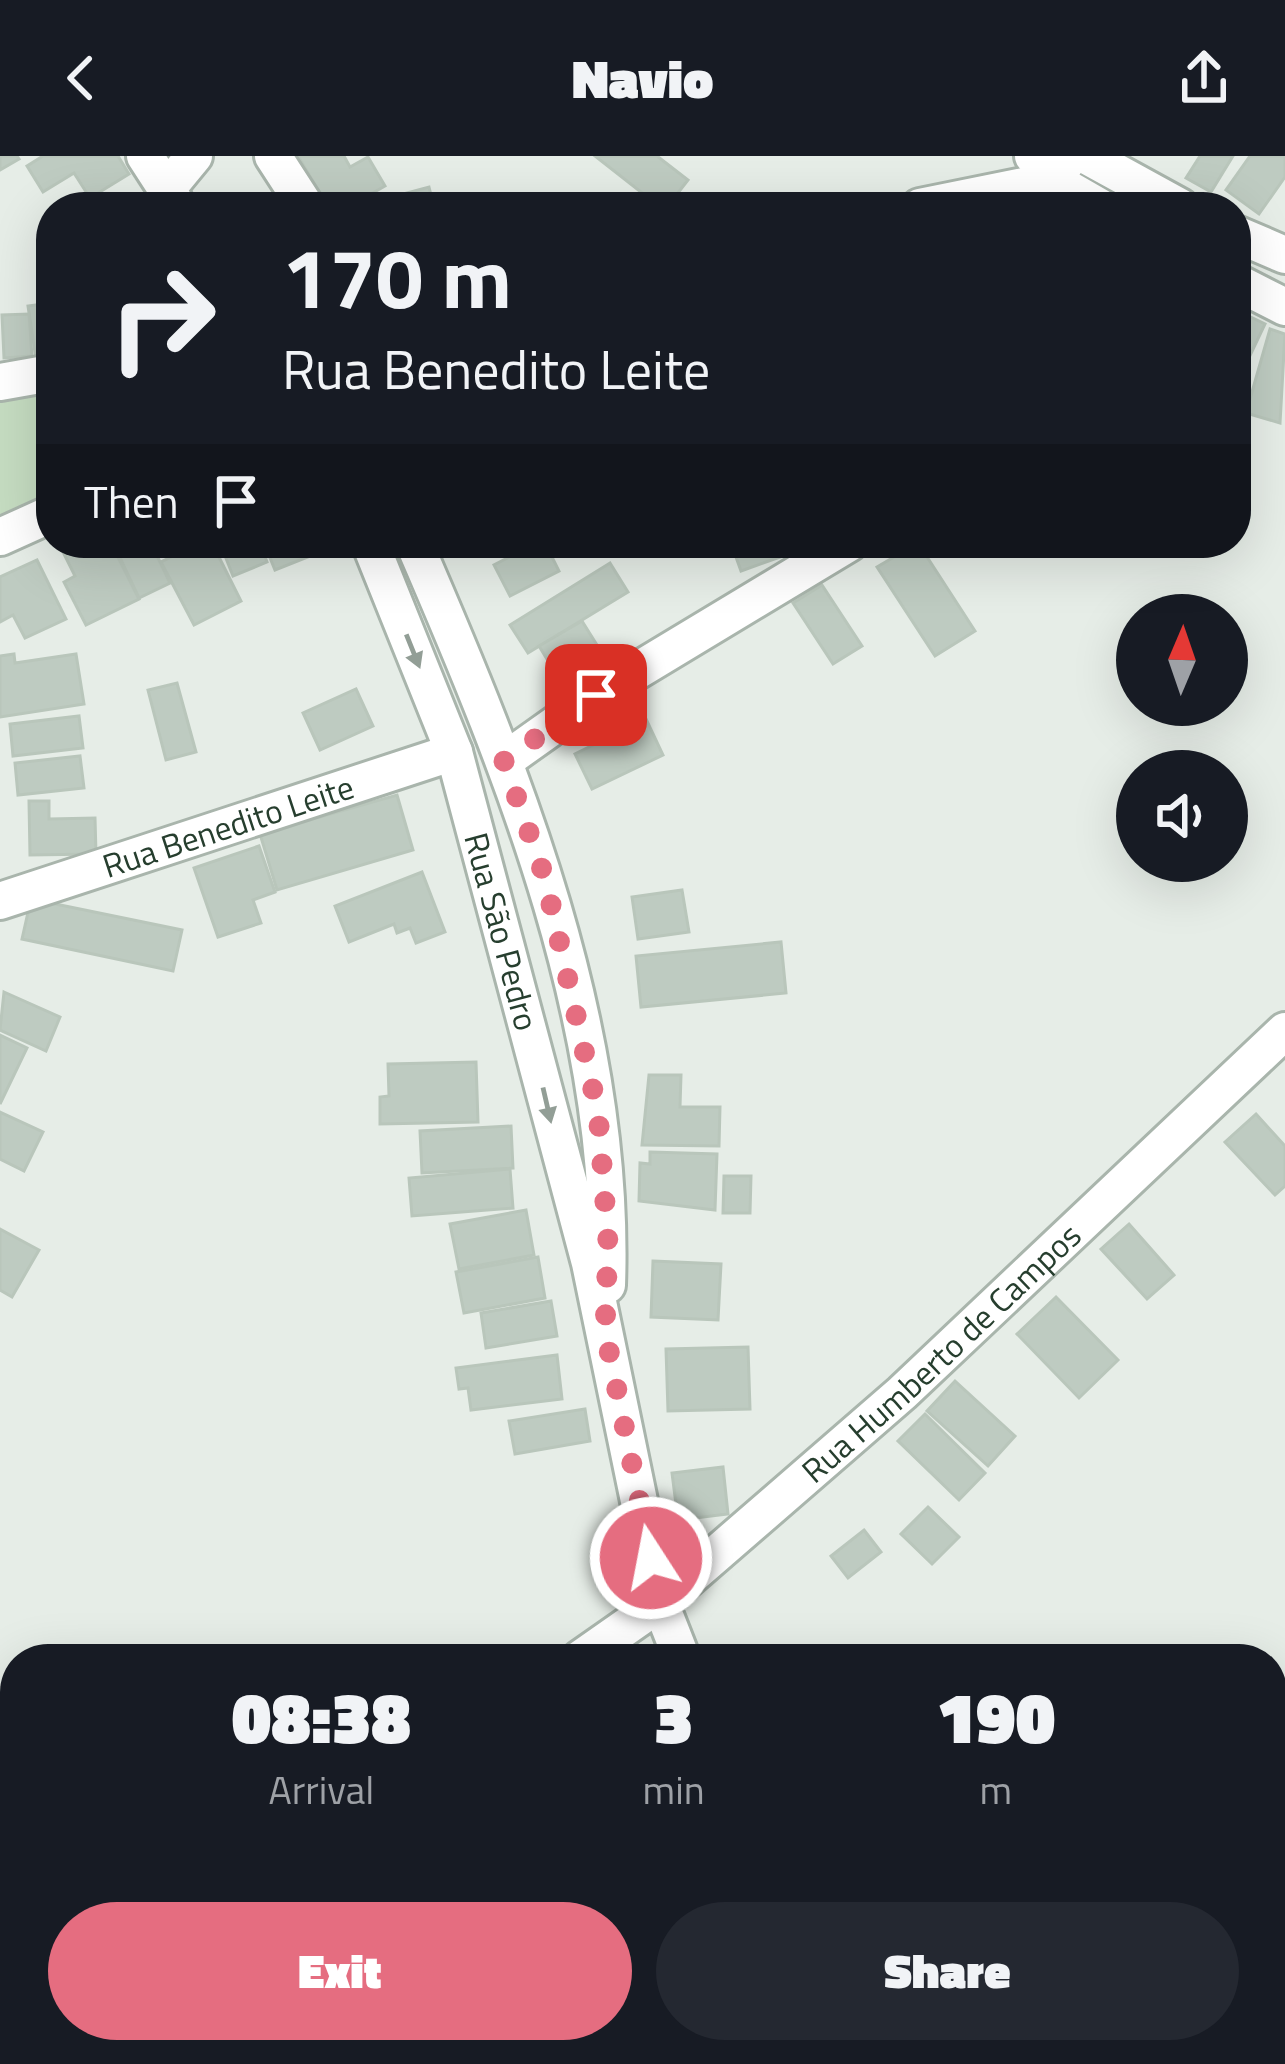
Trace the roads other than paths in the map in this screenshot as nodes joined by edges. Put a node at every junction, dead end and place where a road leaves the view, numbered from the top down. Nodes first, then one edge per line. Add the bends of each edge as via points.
1 (146, 156) edge
2 (194, 156) edge
3 (273, 156) edge
4 (1087, 156) edge
5 (1052, 164) edge
6 (168, 192) edge
7 (175, 192) edge
8 (296, 192) edge
9 (966, 192) edge
10 (1083, 192) edge
11 (1153, 192) edge
12 (1251, 240) edge
13 (1285, 255) edge
14 (1251, 290) edge
15 (1285, 307) edge
16 (36, 376) edge
17 (0, 382) edge
18 (36, 521) edge
19 (0, 537) edge
20 (376, 558) edge
21 (420, 558) edge
22 (824, 558) edge
23 (454, 752) junction
24 (504, 761) junction
25 (0, 902) edge
26 (1285, 1031) edge
27 (605, 1331) junction
28 (660, 1604) junction
29 (602, 1644) edge
30 (676, 1644) edge

1 - 6 street
2 - 7 street
3 - 8 street
4 - 11 street
5 - 9 street
5 - 10 street
12 - 13 street
14 - 15 street
16 - 17 street
18 - 19 street
20 -> 23 street, Rua São Pedro
21 - 24 street, Rua São Pedro
22 - 24 street via 596,695
23 - 25 street, Rua Benedito Leite
23 -> 27 street, Rua São Pedro
24 - 27 street, Rua São Pedro via 545,878 604,1145
26 - 28 street, Rua Humberto de Campos via 902,1393
27 - 28 street, Rua São Pedro
28 - 29 street, Rua Humberto de Campos
28 - 30 street, Rua São Pedro

